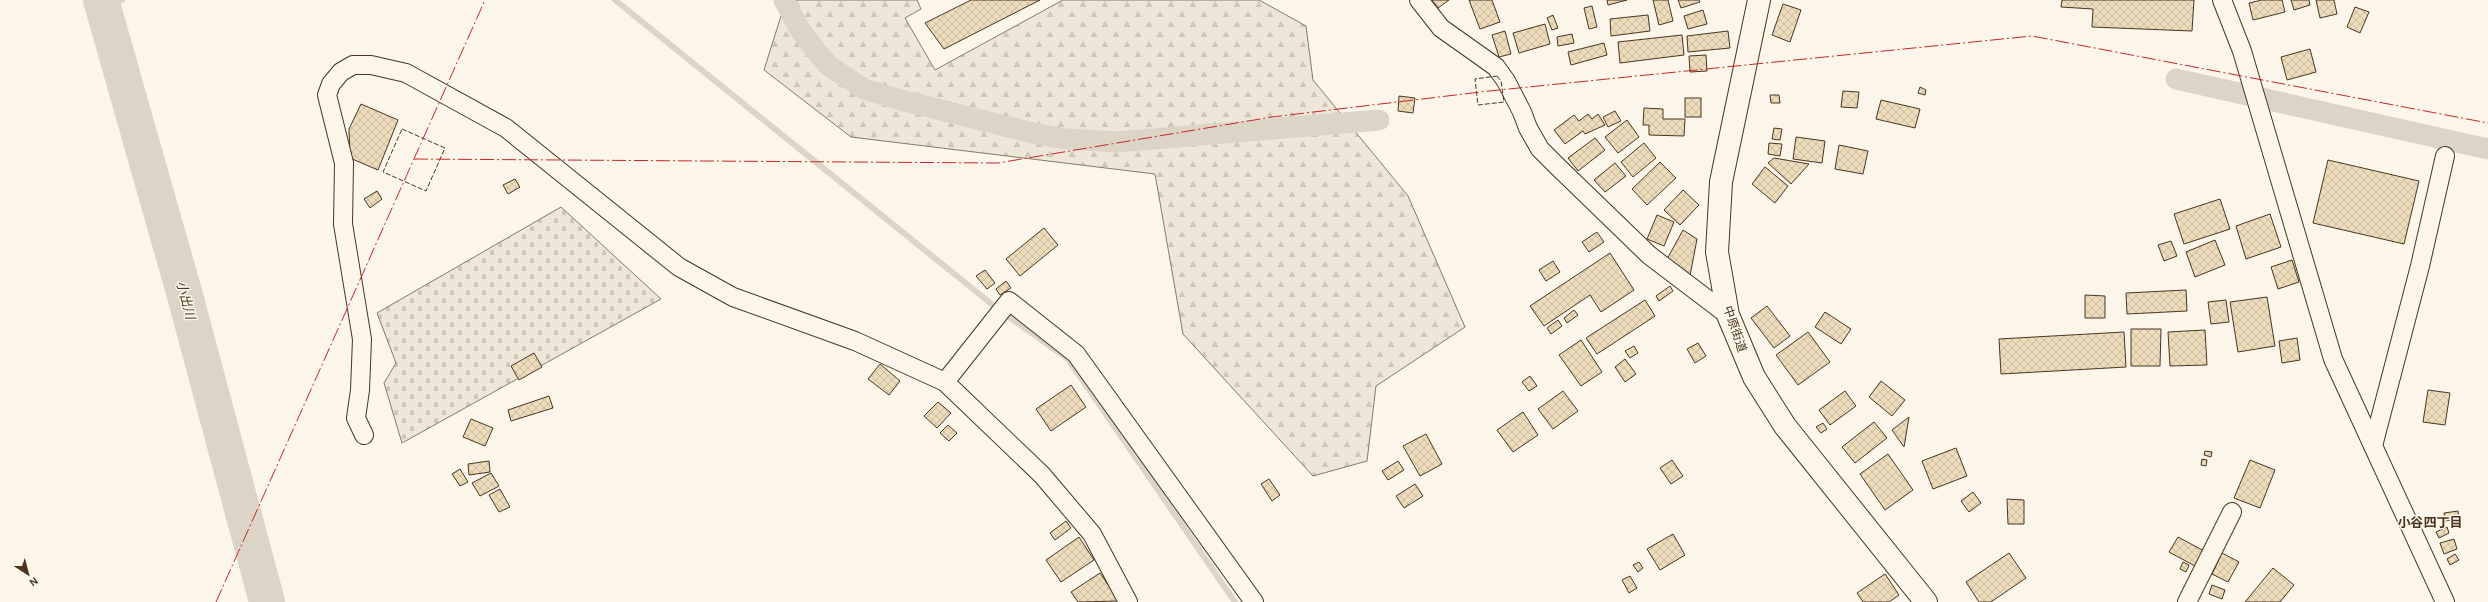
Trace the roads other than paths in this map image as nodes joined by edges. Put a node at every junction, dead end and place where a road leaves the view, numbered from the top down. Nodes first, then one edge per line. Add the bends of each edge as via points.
1 (1419, 0) edge
2 (1759, 0) edge
3 (2222, 0) edge
4 (2445, 156) dead end
5 (1728, 315) junction
6 (945, 382) junction
7 (364, 435) dead end
8 (2373, 446) junction
9 (2232, 512) dead end
10 (1128, 602) edge
11 (1254, 602) edge
12 (1926, 602) edge
13 (2187, 602) edge
14 (2445, 602) edge

1 - 5 street via 1442,28 1496,67 1506,81 1540,149 1649,254
2 - 5 main road, 中原街道 via 1721,182 1717,252
3 - 8 street via 2242,51 2333,359
4 - 8 street via 2420,266
5 - 12 main road, 中原街道 via 1754,377 1784,426
6 - 7 street via 855,341 733,297 679,267 506,128 406,73 370,65 353,65 341,72 331,84 327,95 344,162 343,224 362,339 356,418
6 - 10 street via 1042,475 1087,528
6 - 11 street via 1009,301 1076,354
8 - 14 street
9 - 13 street

